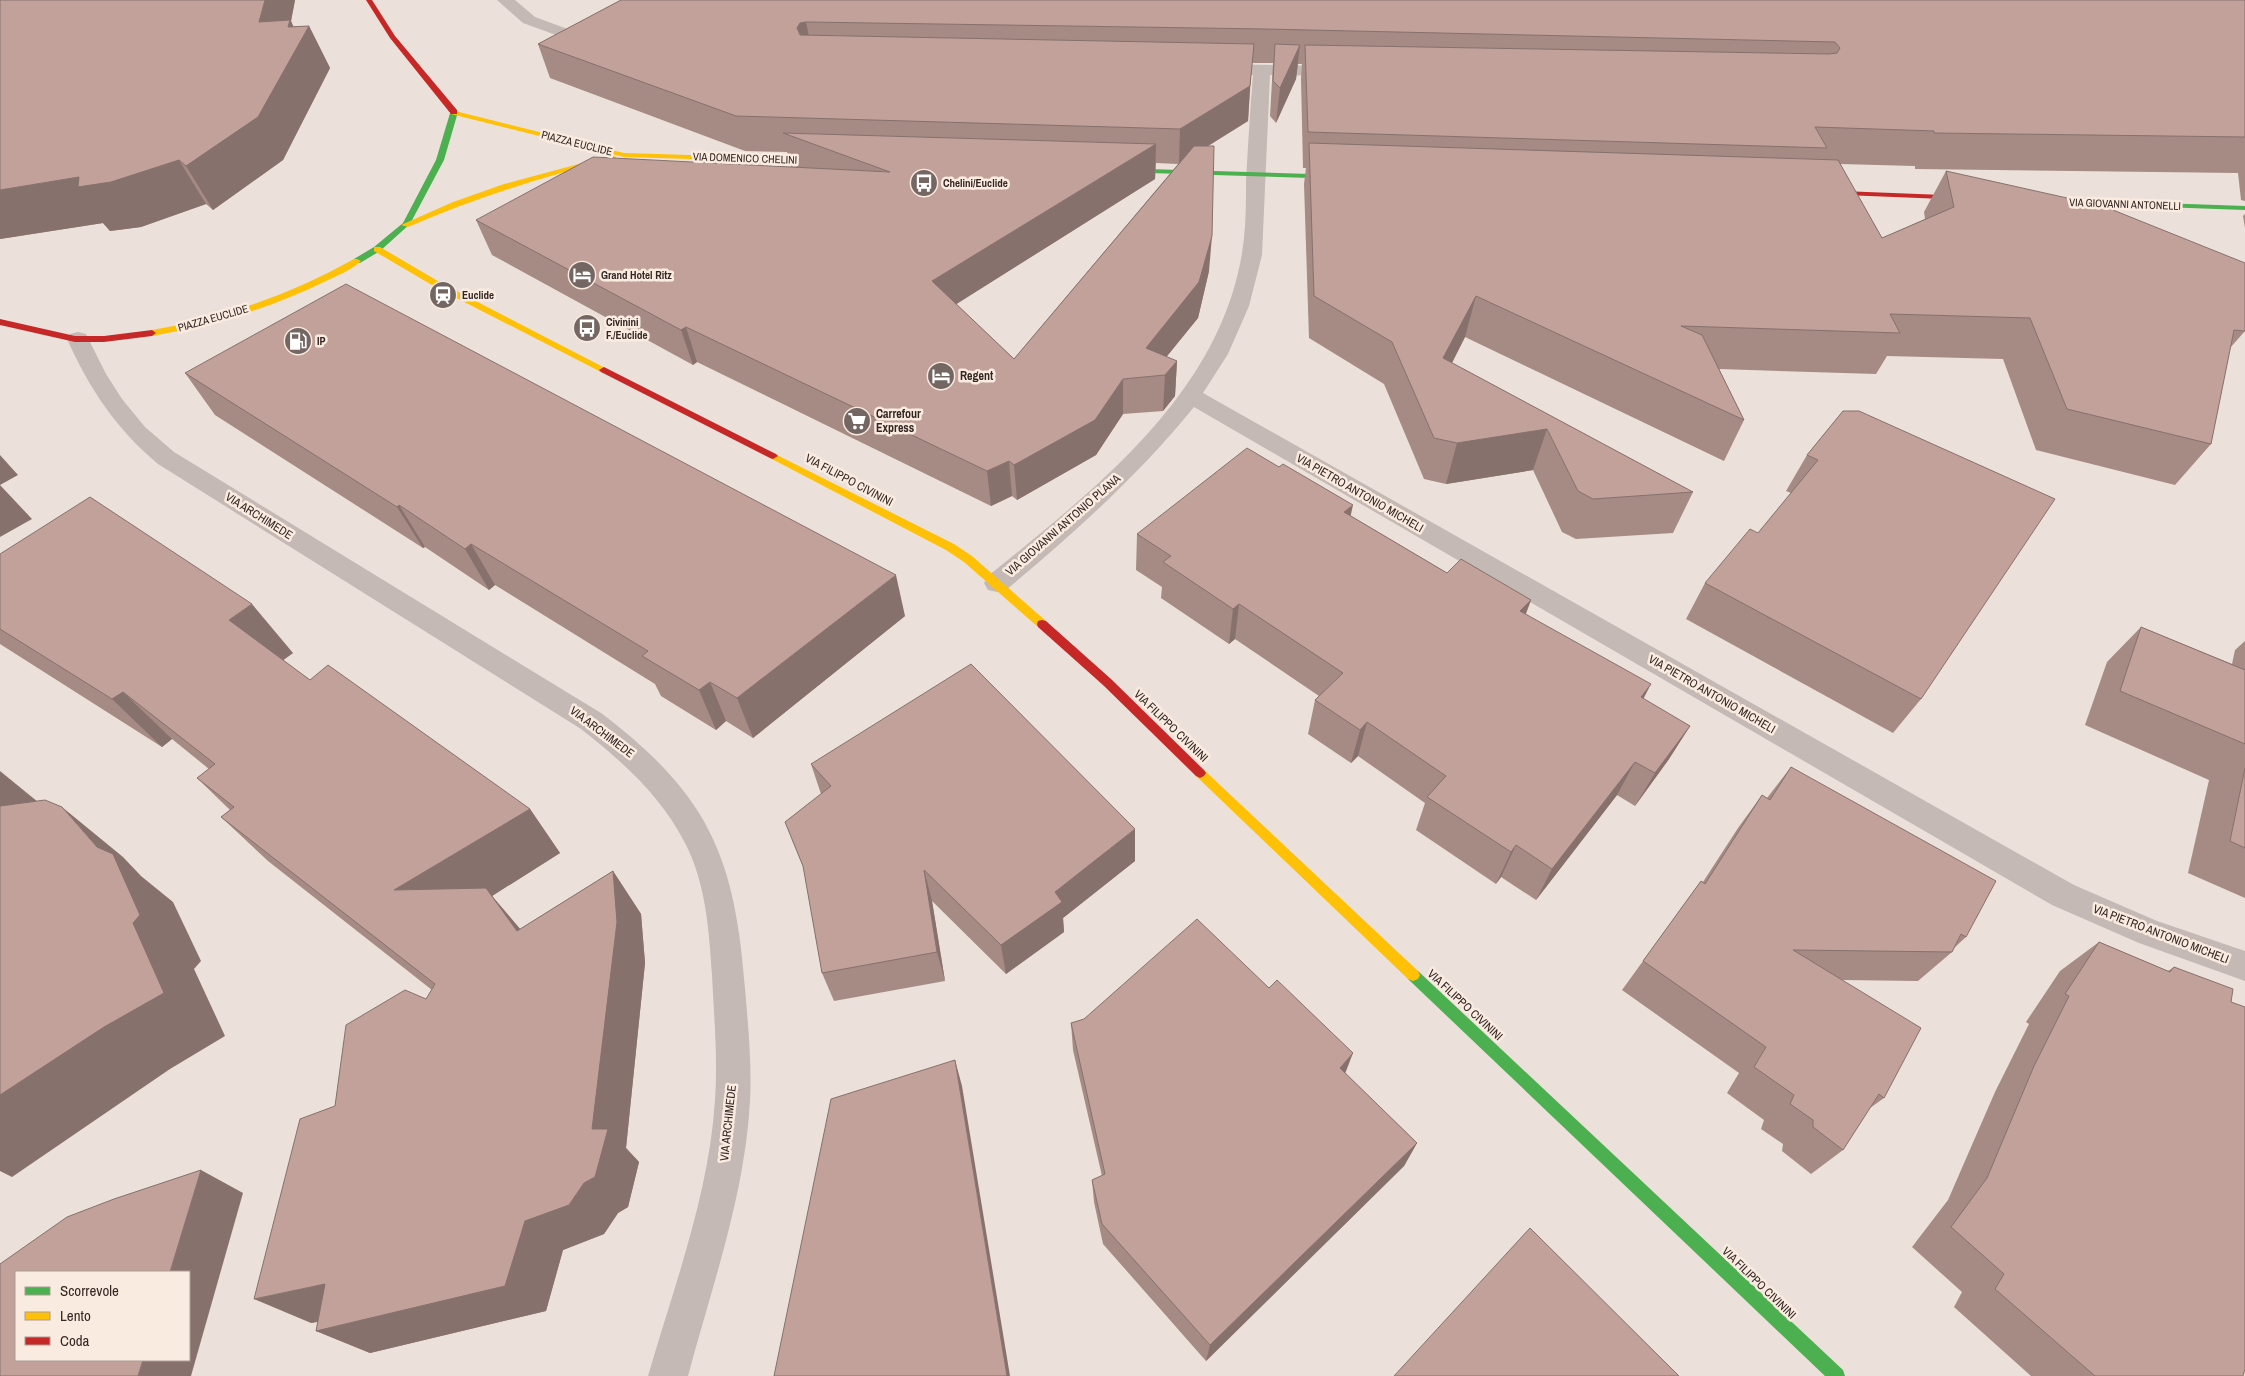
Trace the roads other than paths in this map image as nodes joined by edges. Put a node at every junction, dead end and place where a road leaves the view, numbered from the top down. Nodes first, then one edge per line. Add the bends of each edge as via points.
1 (369, 0) edge
2 (505, 0) edge
3 (586, 41) edge
4 (1202, 69) edge
5 (1262, 70) junction
6 (1360, 72) edge
7 (454, 112) junction
8 (624, 155) junction
9 (836, 161) edge
10 (1106, 170) edge
11 (1256, 174) junction
12 (1353, 177) edge
13 (1808, 192) edge
14 (1977, 198) edge
15 (2037, 200) edge
16 (2087, 202) junction
17 (2245, 208) edge
18 (2108, 221) edge
19 (405, 224) junction
20 (377, 249) junction
21 (0, 322) edge
22 (78, 339) junction
23 (1191, 396) junction
24 (997, 583) junction
25 (2245, 966) edge
26 (668, 1376) edge
27 (1837, 1376) edge

1 - 7 street via 392,37
2 - 3 street via 530,20
4 - 5 street
5 - 6 street
5 - 11 street, VIA GIOVANNI ANTONIO PLANA
7 - 8 street, PIAZZA EUCLIDE
7 - 19 street, PIAZZA EUCLIDE via 438,165
8 - 9 street, VIA DOMENICO CHELINI
8 - 19 street, PIAZZA EUCLIDE via 508,184
10 - 11 street
11 - 12 street
11 - 23 street, VIA GIOVANNI ANTONIO PLANA via 1254,232 1243,295 1222,343
13 - 14 street
15 - 16 street, VIA GIOVANNI ANTONELLI
16 - 17 street, VIA GIOVANNI ANTONELLI
16 - 18 street
19 - 20 street, PIAZZA EUCLIDE
20 - 22 street, PIAZZA EUCLIDE via 348,267 291,292 210,321 137,336
20 - 24 street, VIA FILIPPO CIVININI via 440,286 950,547
21 - 22 street, PIAZZA EUCLIDE
22 - 26 street, VIA ARCHIMEDE via 103,390 124,420 148,444 591,721 659,780 691,824 718,894 726,946 733,1075 722,1180
23 - 24 street, VIA GIOVANNI ANTONIO PLANA via 1108,488
23 - 25 street, VIA PIETRO ANTONIO MICHELI via 2063,895 2150,933
24 - 27 street, VIA FILIPPO CIVININI via 1107,682 1240,812

